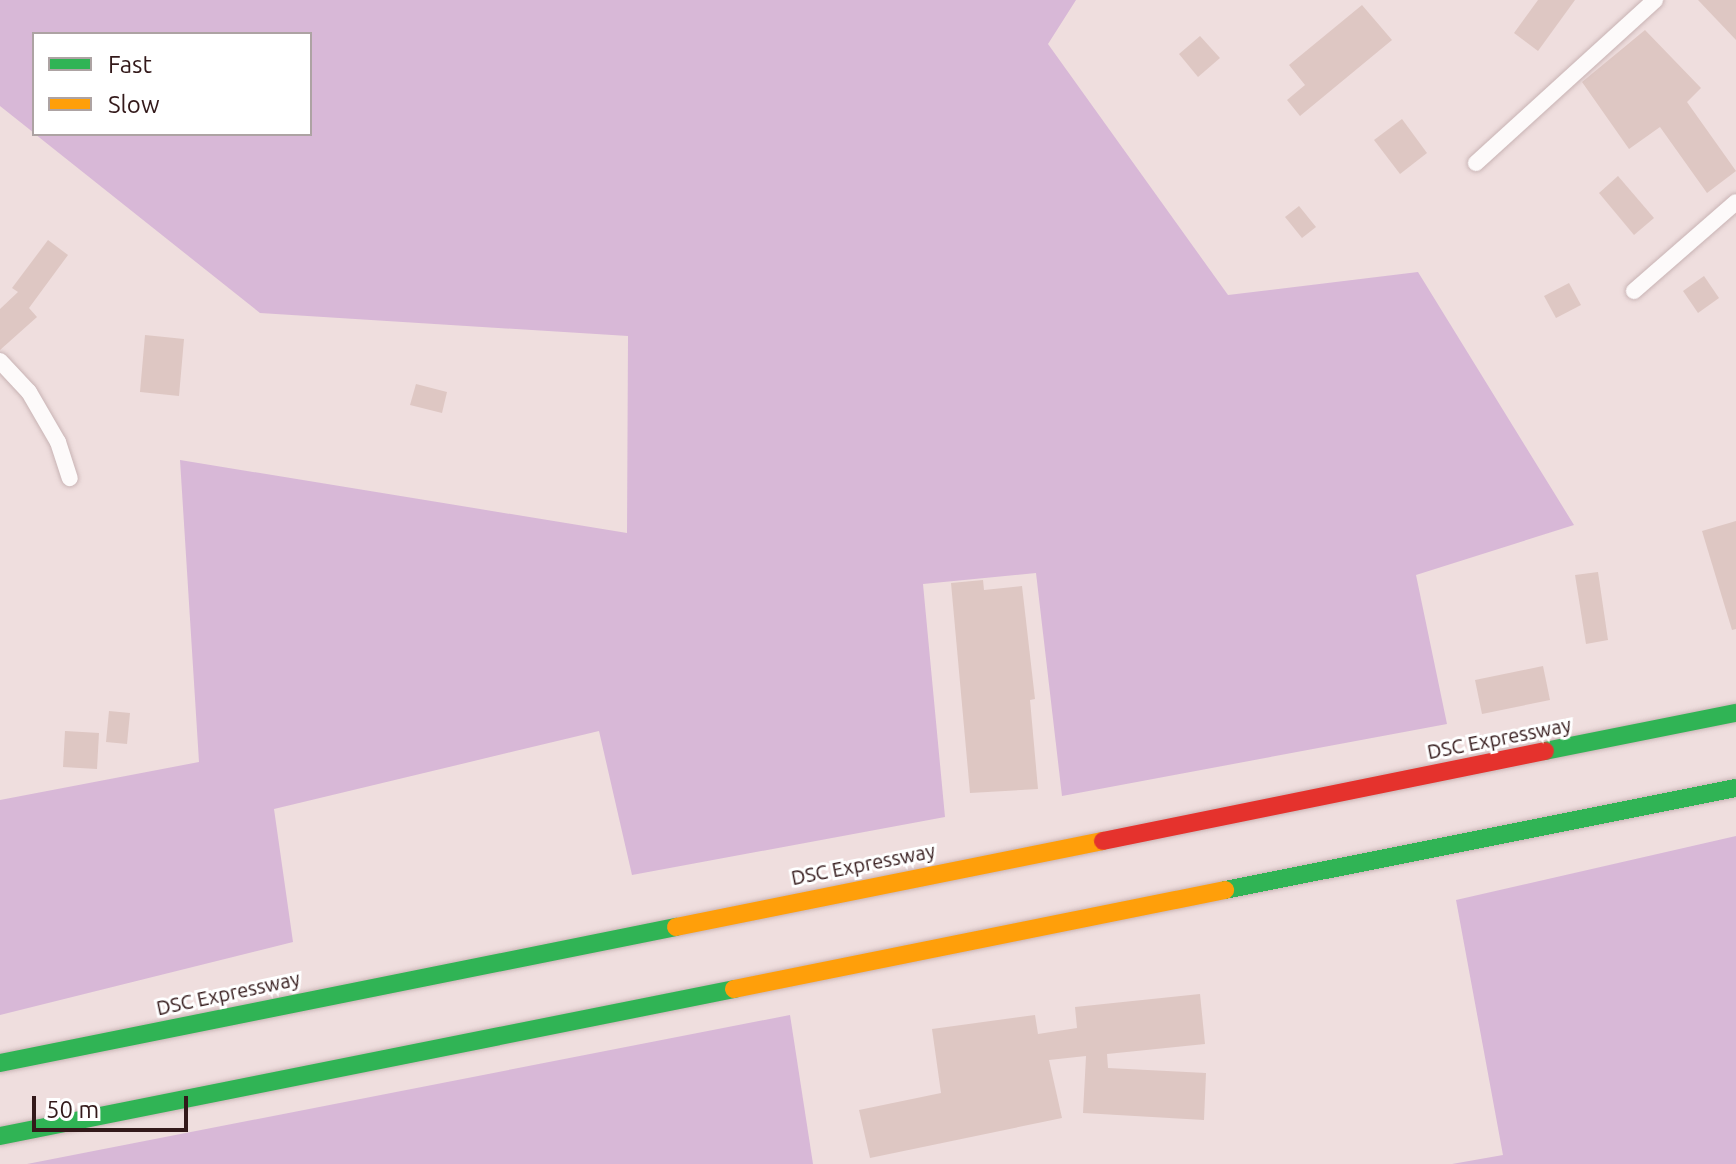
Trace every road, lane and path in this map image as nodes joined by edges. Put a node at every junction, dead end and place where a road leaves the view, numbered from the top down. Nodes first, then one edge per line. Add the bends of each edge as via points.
1 (1655, 0) edge
2 (1476, 163) dead end
3 (1736, 202) edge
4 (1634, 291) dead end
5 (0, 361) edge
6 (70, 478) dead end
7 (1736, 713) edge
8 (1736, 788) edge
9 (0, 1063) edge
10 (0, 1136) edge

1 - 2 street
3 - 4 street
5 - 6 street via 29,392 58,442
7 - 9 main road, DSC Expressway
8 - 10 main road

